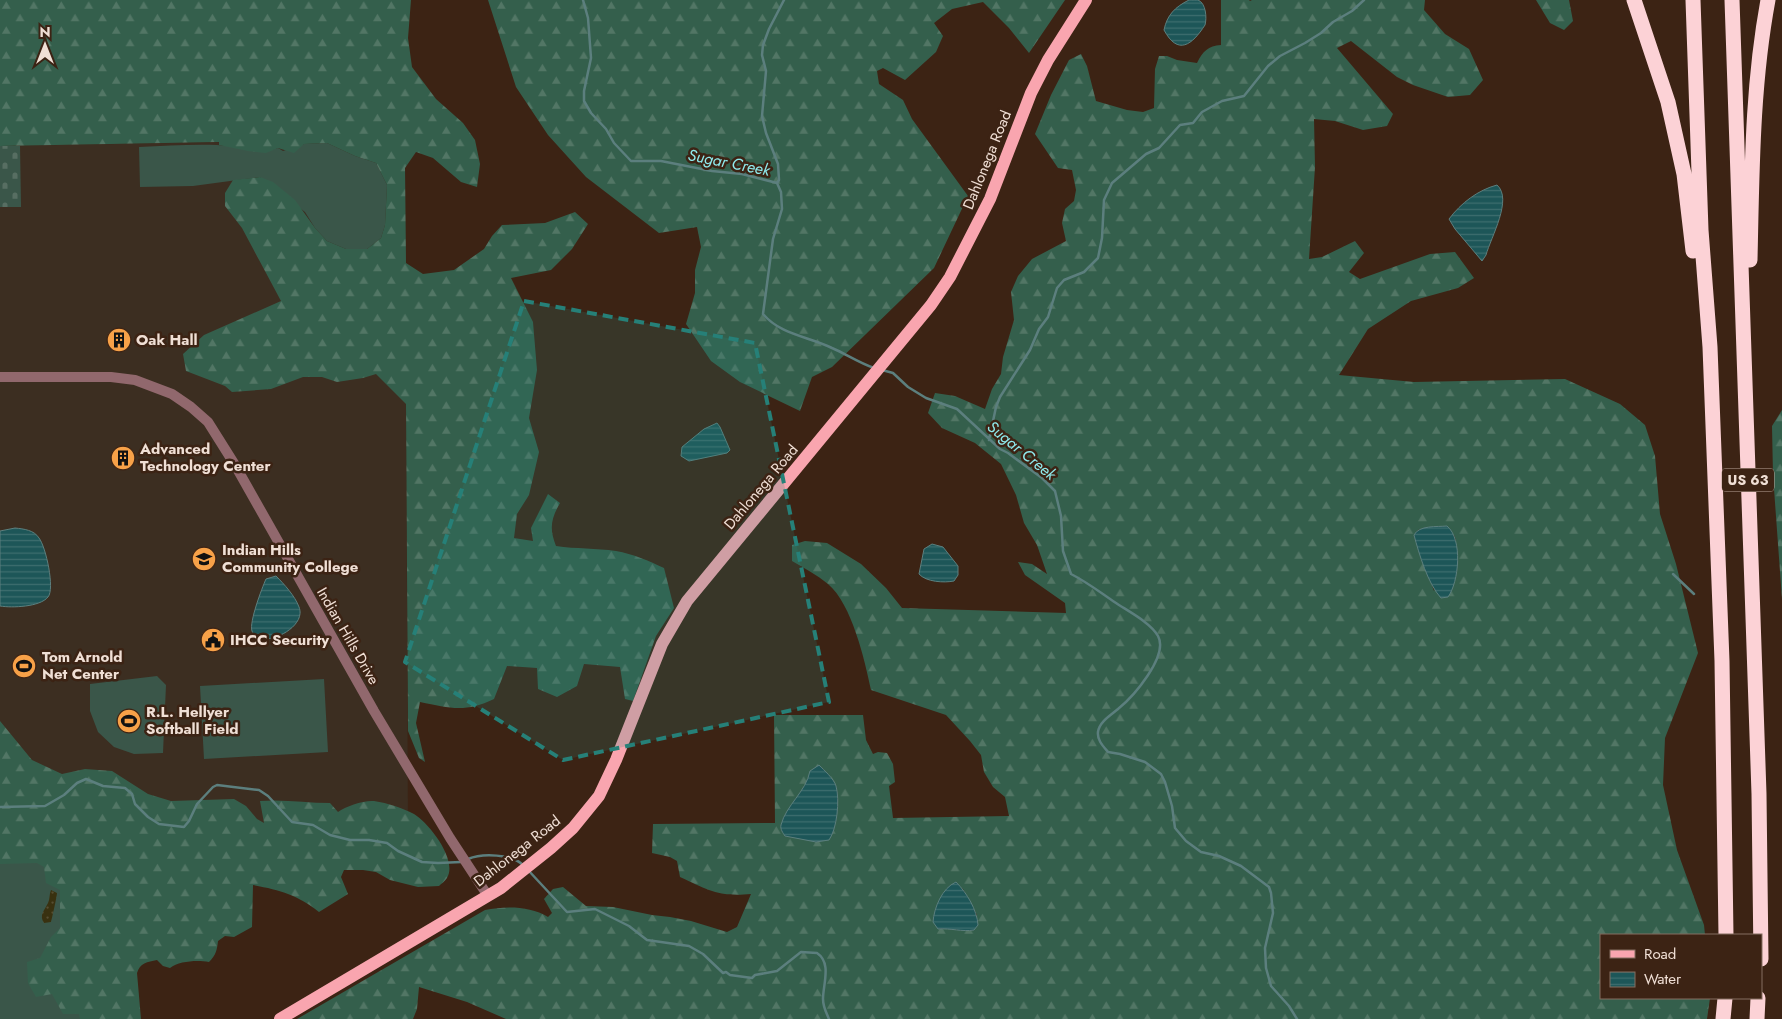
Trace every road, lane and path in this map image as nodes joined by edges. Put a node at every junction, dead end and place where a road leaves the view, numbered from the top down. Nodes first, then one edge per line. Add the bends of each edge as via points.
1 (1086, 0) edge
2 (1634, 0) edge
3 (1693, 0) edge
4 (1732, 0) edge
5 (1768, 0) edge
6 (1743, 350) junction
7 (0, 377) edge
8 (1714, 444) junction
9 (488, 896) junction
10 (1726, 934) edge
11 (1762, 934) edge
12 (1724, 999) edge
13 (1758, 999) edge
14 (280, 1019) edge
15 (1723, 1019) edge
16 (1757, 1019) edge

1 - 9 main road, Dahlonega Road via 1031,93 990,200 932,305 687,601 662,644 599,796 559,842
2 - 8 highway via 1668,102 1684,174
3 - 8 highway, US 63 via 1701,230
4 - 6 highway, US 63
5 - 6 highway via 1754,100 1748,331
6 - 11 highway, US 63
7 - 9 street, Indian Hills Drive via 135,380 172,394 208,422 374,710
8 - 10 highway, US 63 via 1722,661
9 - 14 main road, Dahlonega Road
12 - 15 highway
13 - 16 highway

